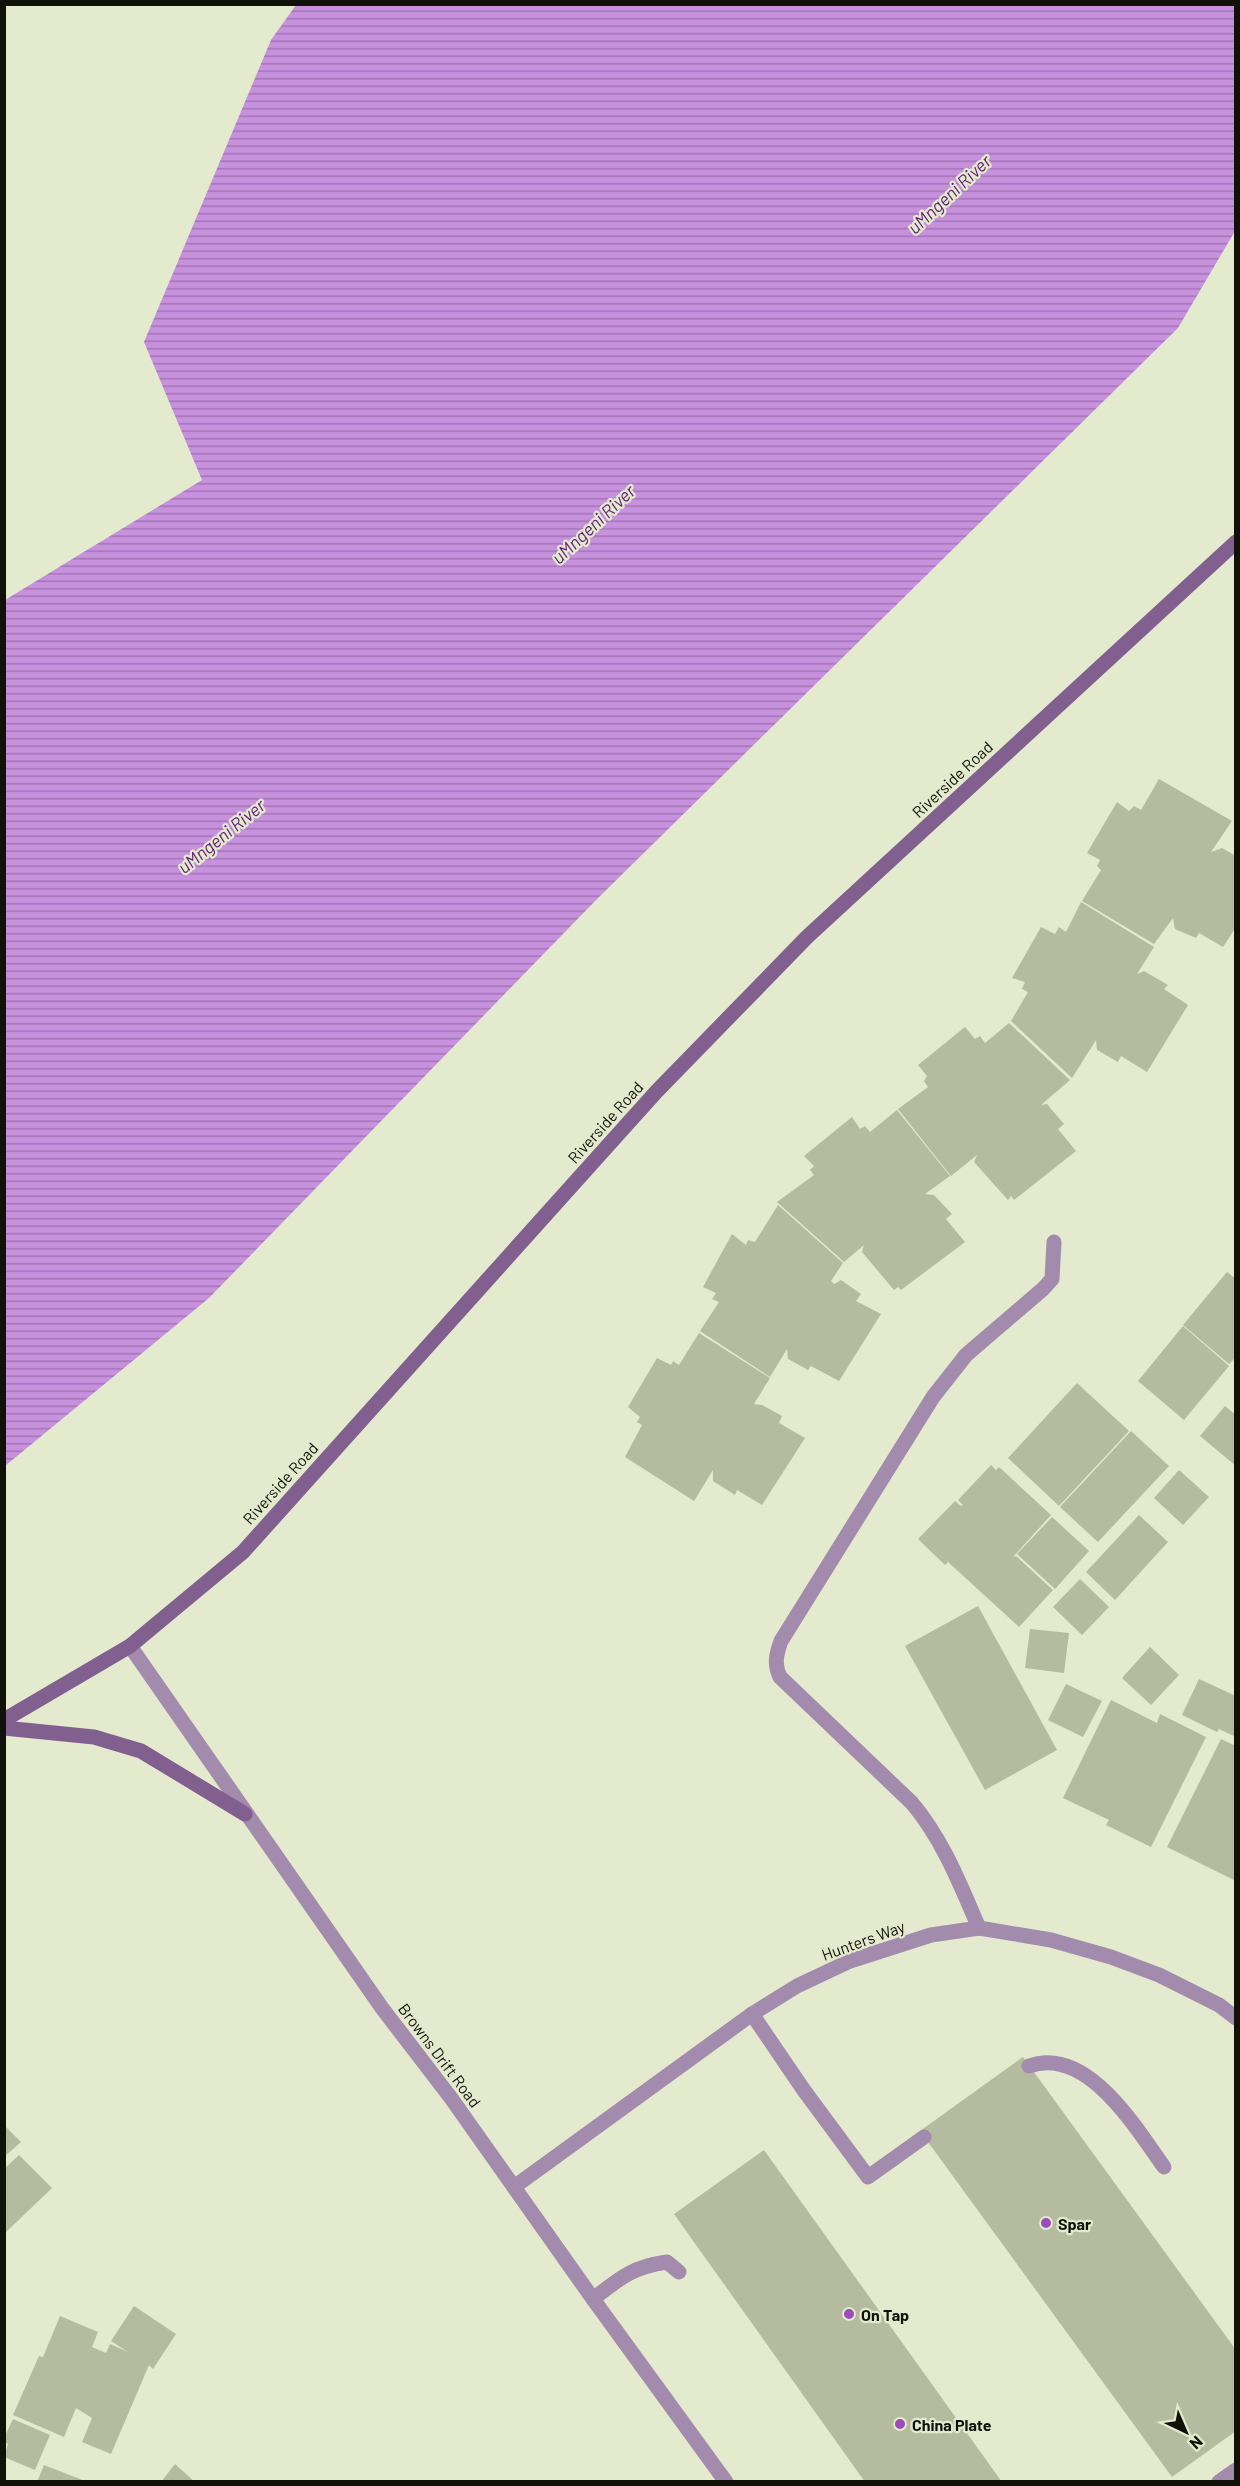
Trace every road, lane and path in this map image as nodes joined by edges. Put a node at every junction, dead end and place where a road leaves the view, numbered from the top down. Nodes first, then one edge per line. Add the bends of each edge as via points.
1 (1236, 542) edge
2 (1054, 1242) dead end
3 (130, 1646) junction
4 (4, 1720) edge
5 (4, 1728) edge
6 (245, 1814) junction
7 (979, 1928) junction
8 (752, 2014) junction
9 (1236, 2018) edge
10 (1029, 2066) dead end
11 (924, 2137) dead end
12 (1164, 2167) dead end
13 (514, 2187) junction
14 (679, 2272) dead end
15 (593, 2299) junction
16 (1236, 2470) edge
17 (726, 2481) edge
18 (1219, 2481) edge

1 - 3 main road, Riverside Road via 807,937 656,1092 243,1552
2 - 7 street via 1052,1279 966,1354 933,1397 781,1641 775,1666 780,1677 929,1823
3 - 4 main road, Riverside Road
3 - 6 street, Browns Drift Road
5 - 6 main road via 94,1737 141,1751
6 - 13 street, Browns Drift Road
7 - 8 street, Hunters Way via 931,1935 850,1961 797,1986
7 - 9 street, Hunters Way via 1051,1940 1111,1957 1159,1975 1219,2005
8 - 11 street via 868,2177
8 - 13 street, Hunters Way
10 - 12 street via 1057,2063 1090,2078 1109,2095
13 - 15 street, Browns Drift Road
14 - 15 street via 667,2262 650,2265 629,2272
15 - 17 street, Browns Drift Road
16 - 18 street

